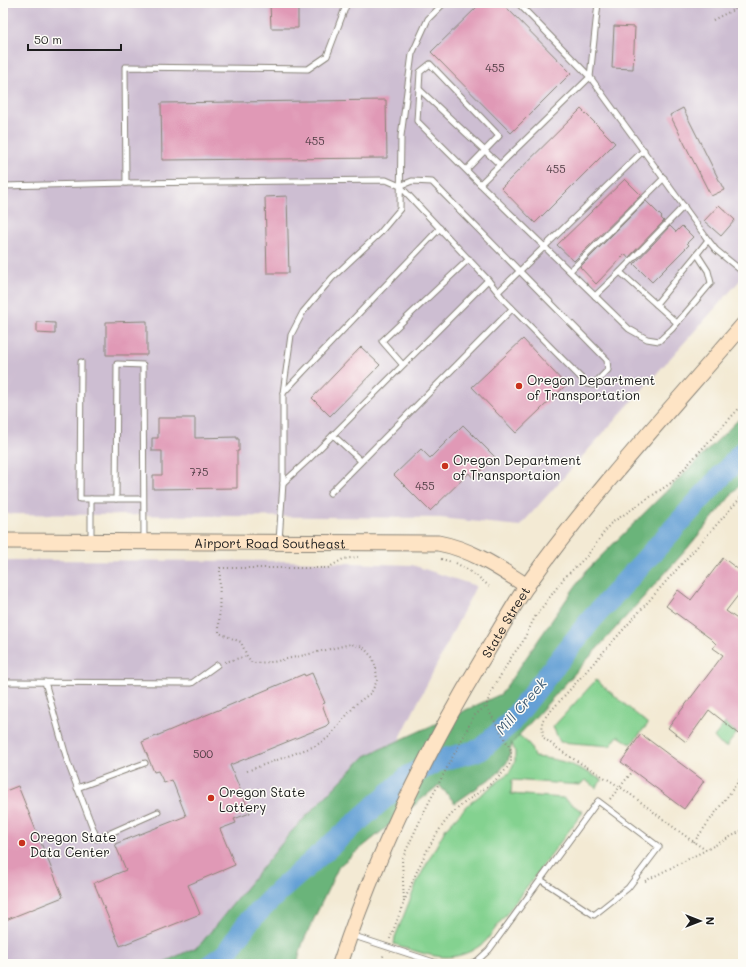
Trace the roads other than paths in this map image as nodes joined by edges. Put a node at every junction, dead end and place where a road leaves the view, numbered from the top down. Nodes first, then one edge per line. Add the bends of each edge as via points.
1 (346, 3) edge
2 (444, 3) edge
3 (518, 3) edge
4 (598, 3) edge
5 (590, 77) junction
6 (419, 88) junction
7 (485, 150) junction
8 (644, 150) junction
9 (500, 165) junction
10 (466, 170) junction
11 (664, 178) junction
12 (126, 183) junction
13 (480, 184) junction
14 (3, 186) edge
15 (400, 186) junction
16 (684, 206) junction
17 (440, 228) junction
18 (708, 240) junction
19 (544, 245) junction
20 (697, 254) junction
21 (468, 259) junction
22 (570, 271) junction
23 (519, 272) junction
24 (620, 272) junction
25 (743, 272) edge
26 (488, 280) junction
27 (498, 292) junction
28 (595, 296) junction
29 (656, 304) junction
30 (512, 309) junction
31 (677, 323) junction
32 (743, 325) edge
33 (81, 362) dead end
34 (402, 364) junction
35 (283, 392) junction
36 (333, 435) junction
37 (361, 461) junction
38 (283, 483) junction
39 (330, 493) dead end
40 (91, 499) junction
41 (116, 499) junction
42 (143, 499) junction
43 (3, 541) edge
44 (279, 541) junction
45 (91, 542) junction
46 (144, 542) junction
47 (527, 586) junction
48 (217, 665) road end
49 (3, 682) edge
50 (45, 682) junction
51 (144, 763) dead end
52 (78, 788) junction
53 (158, 812) dead end
54 (541, 880) junction
55 (350, 934) junction
56 (340, 964) edge
57 (440, 964) edge
58 (469, 964) edge

1 - 12 lane via 327,56 308,69 125,67
2 - 15 lane via 428,19 412,54 401,136
3 - 5 lane
4 - 5 lane
5 - 8 lane
5 - 9 lane
6 - 7 lane
6 - 7 lane via 420,72 430,64 499,136
6 - 10 lane via 417,121
7 - 9 lane
7 - 10 lane
8 - 11 lane
8 - 19 lane
9 - 13 lane
10 - 13 lane
11 - 16 lane
11 - 22 lane
12 - 14 lane
12 - 15 lane via 386,180
13 - 19 lane
15 - 17 lane
15 - 23 lane via 412,181 432,182
15 - 35 lane via 400,209 379,234 332,278 303,312 292,335
16 - 18 lane
16 - 24 lane
17 - 21 lane
17 - 35 lane
18 - 20 lane
18 - 25 lane
19 - 22 lane
19 - 23 lane
20 - 29 lane
20 - 31 lane via 708,271 711,284
21 - 26 lane
21 - 34 lane via 382,341
22 - 28 lane
23 - 27 lane
23 - 30 lane via 607,360 608,370 593,385 587,384
24 - 28 lane
24 - 29 lane
26 - 27 lane
26 - 34 lane
27 - 30 lane
28 - 31 lane via 630,329 647,339 659,341
29 - 31 lane
30 - 37 lane
32 - 47 main road, State Street via 635,450 553,550
33 - 40 lane via 80,499
34 - 36 lane
35 - 38 lane
36 - 37 lane
36 - 38 lane
37 - 39 lane
38 - 44 lane
40 - 41 lane
40 - 45 lane
41 - 42 lane
41 - 42 lane via 117,364 143,365
42 - 46 lane
43 - 45 main road, Airport Road Southeast
44 - 46 main road, Airport Road Southeast
44 - 47 main road, Airport Road Southeast via 438,542 474,554
45 - 46 main road, Airport Road Southeast
47 - 55 main road, State Street via 446,721 392,829
48 - 50 lane via 192,682
49 - 50 lane
50 - 52 lane via 68,763
51 - 52 lane
52 - 53 lane via 97,839
54 - 54 lane via 598,801 659,846 628,888 594,915
54 - 58 lane via 489,950 477,961
55 - 56 main road, State Street
55 - 57 lane

